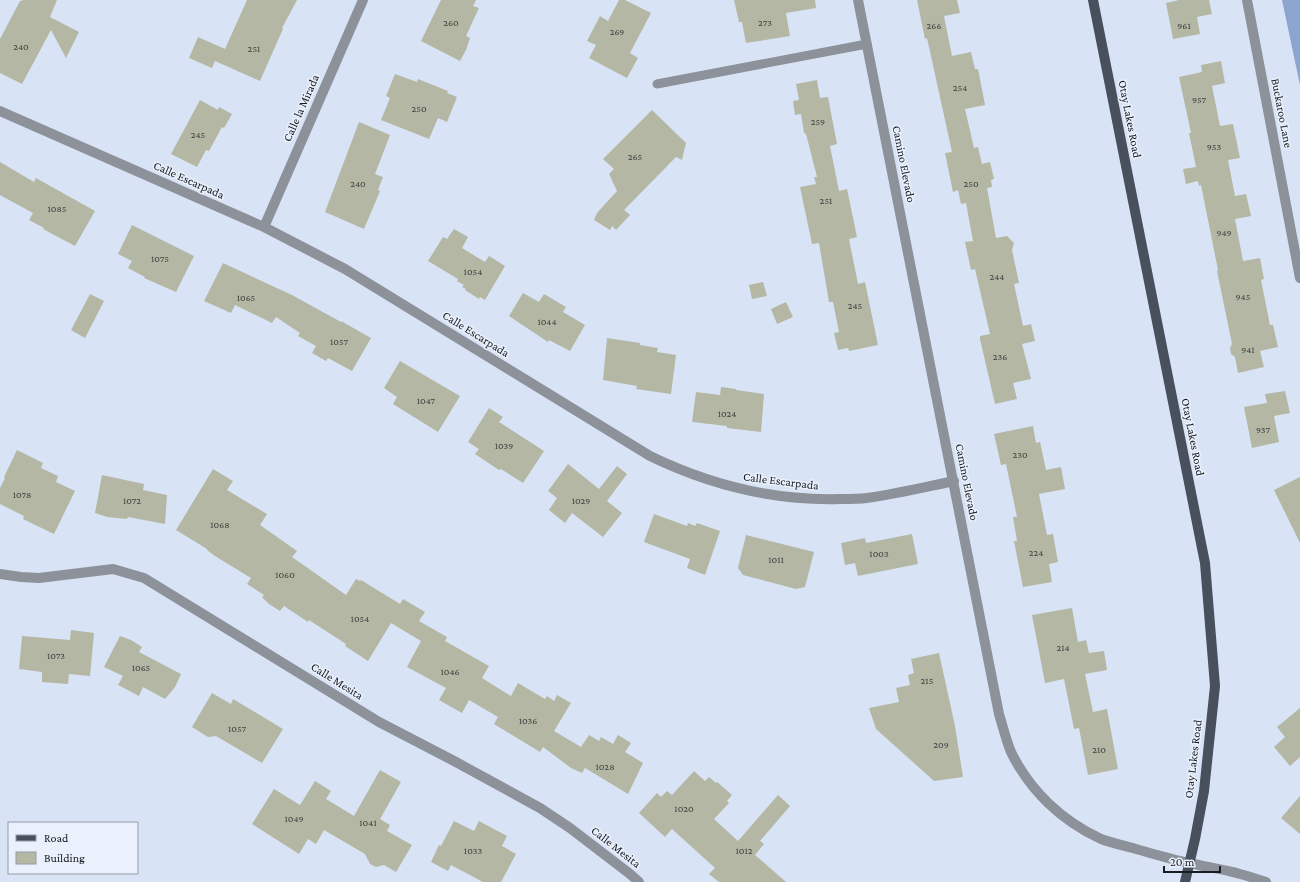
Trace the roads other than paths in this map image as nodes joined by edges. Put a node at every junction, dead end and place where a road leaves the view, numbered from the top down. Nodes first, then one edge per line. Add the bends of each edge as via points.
1 (363, 0) edge
2 (858, 0) edge
3 (1093, 0) edge
4 (1247, 0) edge
5 (867, 44) junction
6 (656, 84) dead end
7 (0, 111) edge
8 (264, 227) junction
9 (1300, 278) edge
10 (954, 481) junction
11 (0, 574) edge
12 (1190, 863) junction
13 (639, 882) edge
14 (1185, 882) edge
15 (1266, 882) edge

1 - 8 street, Calle la Mirada
2 - 5 street, Camino Elevado
3 - 12 main road, Otay Lakes Road via 1205,563 1214,686 1204,791
4 - 9 street, Buckaroo Lane
5 - 6 lane
5 - 10 street, Camino Elevado
7 - 8 street, Calle Escarpada
8 - 10 street, Calle Escarpada via 346,269 650,456 688,473 762,494 827,500 866,498
10 - 12 street, Camino Elevado via 999,714 1011,751 1020,768 1043,799 1086,832 1103,840
11 - 13 street, Calle Mesita via 39,578 113,569 144,578 379,722 540,808
12 - 14 main road, Otay Lakes Road
12 - 15 street, Camino Elevado

